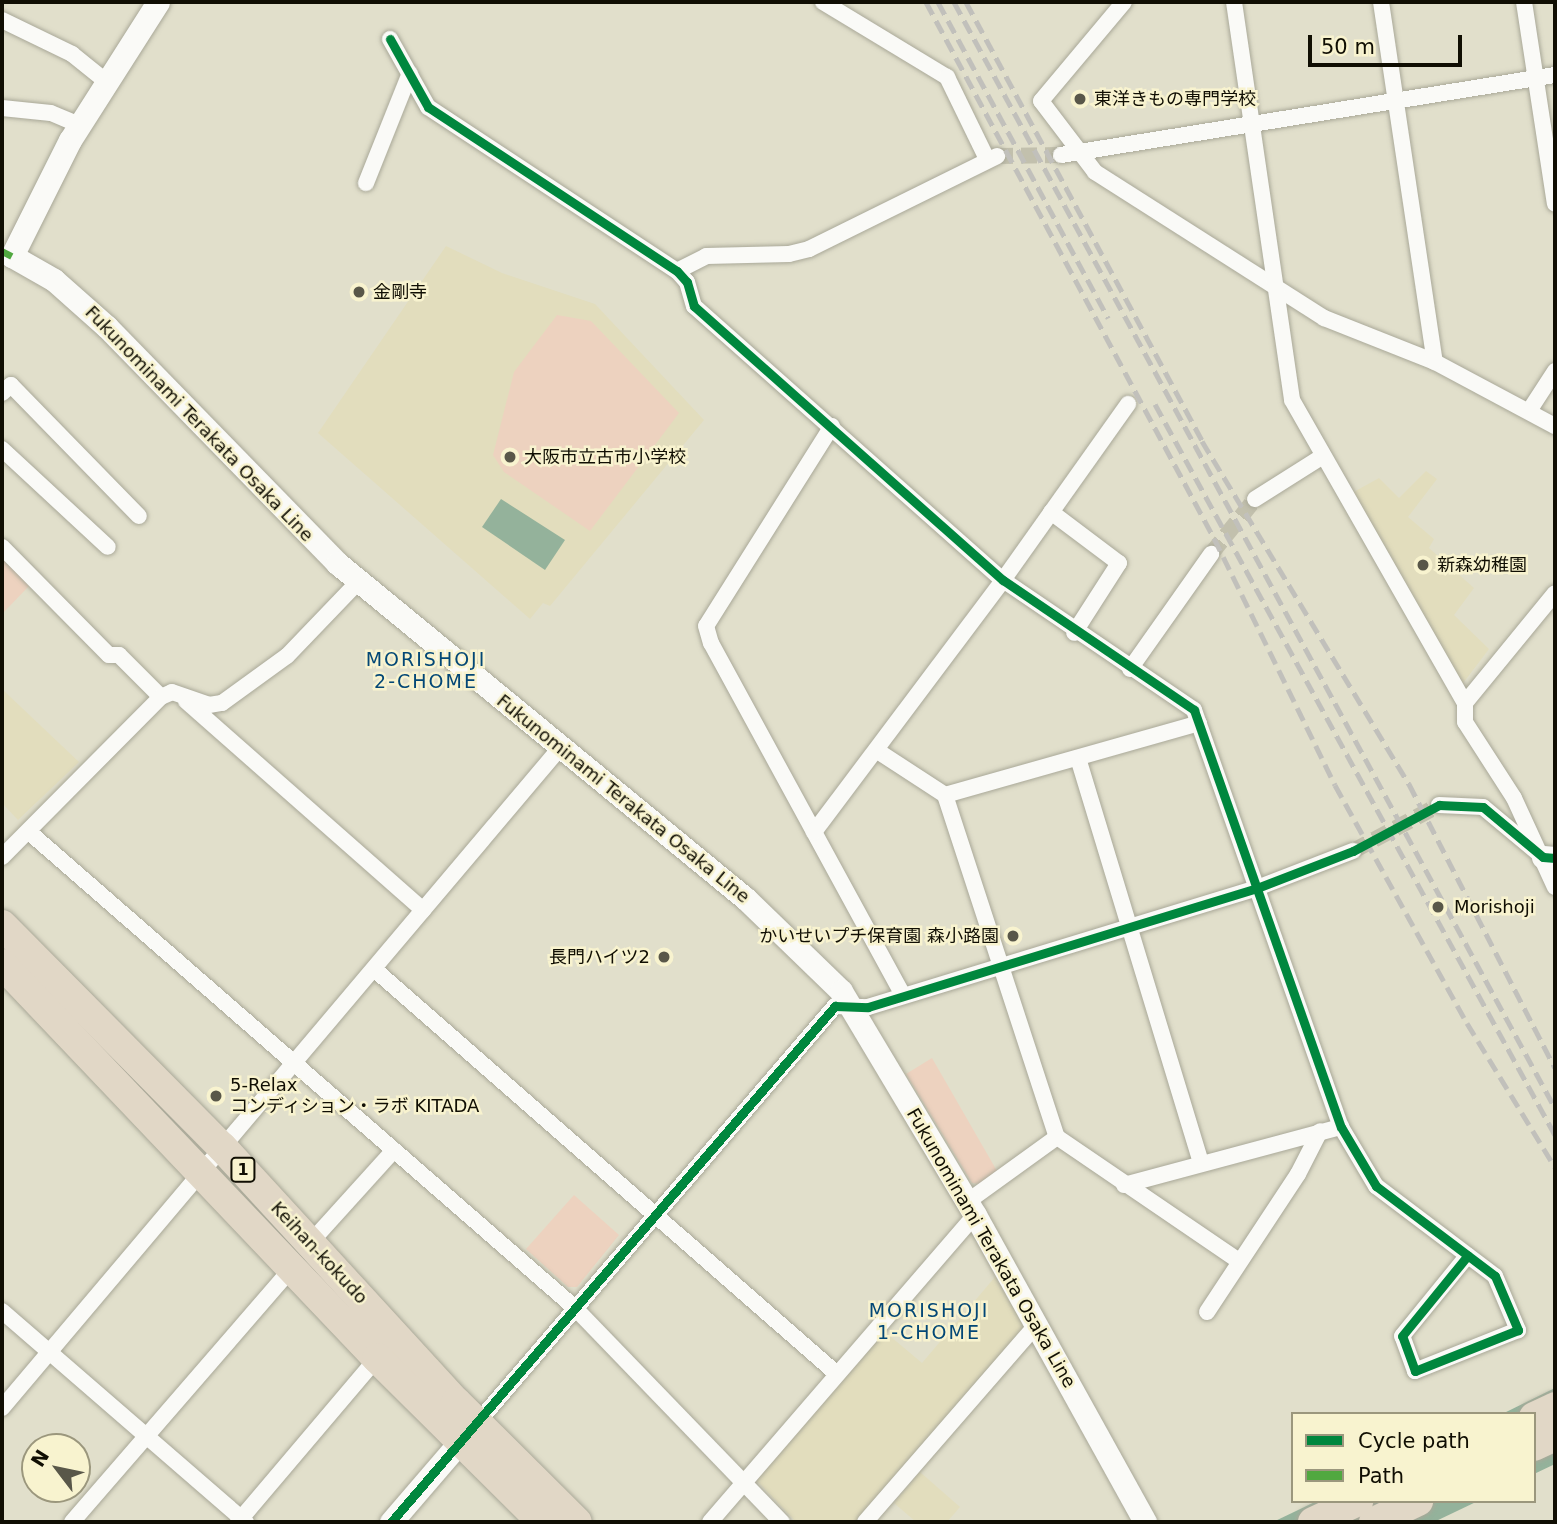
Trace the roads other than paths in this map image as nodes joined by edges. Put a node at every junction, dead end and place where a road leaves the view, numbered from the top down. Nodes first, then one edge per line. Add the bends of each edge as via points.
1 (158, 2) edge
2 (823, 2) edge
3 (1124, 2) edge
4 (1234, 2) edge
5 (1381, 2) edge
6 (1524, 2) edge
7 (2, 20) edge
8 (390, 39) dead end
9 (410, 73) junction
10 (1555, 75) edge
11 (1536, 78) junction
12 (107, 82) junction
13 (1395, 98) junction
14 (2, 108) edge
15 (1253, 122) junction
16 (79, 125) junction
17 (1069, 154) junction
18 (366, 183) dead end
19 (1555, 204) edge
20 (677, 271) junction
21 (1279, 291) junction
22 (1435, 362) junction
23 (1555, 371) edge
24 (2, 393) edge
25 (1128, 404) dead end
26 (1530, 411) junction
27 (832, 426) junction
28 (1555, 426) edge
29 (2, 449) edge
30 (1323, 456) junction
31 (1255, 499) tunnel mouth
32 (1051, 512) junction
33 (139, 516) dead end
34 (2, 547) edge
35 (108, 547) dead end
36 (1211, 554) tunnel mouth
37 (1003, 580) junction
38 (359, 581) junction
39 (1555, 593) edge
40 (1074, 633) junction
41 (1130, 669) junction
42 (169, 696) junction
43 (1465, 704) junction
44 (1199, 723) junction
45 (560, 748) junction
46 (876, 750) junction
47 (1079, 758) junction
48 (944, 794) junction
49 (1439, 805) tunnel mouth
50 (29, 832) junction
51 (814, 832) junction
52 (1353, 851) tunnel mouth
53 (2, 857) edge
54 (1549, 858) edge
55 (1555, 887) edge
56 (1257, 888) junction
57 (423, 910) junction
58 (2, 925) edge
59 (1129, 926) junction
60 (2, 964) edge
61 (1002, 965) junction
62 (374, 969) junction
63 (903, 995) junction
64 (851, 1005) junction
65 (295, 1063) junction
66 (1341, 1127) junction
67 (1320, 1131) junction
68 (1057, 1137) junction
69 (222, 1147) junction
70 (394, 1150) junction
71 (1201, 1164) junction
72 (200, 1172) junction
73 (1124, 1185) junction
74 (971, 1208) junction
75 (654, 1215) junction
76 (310, 1242) junction
77 (1468, 1255) junction
78 (1239, 1261) junction
79 (292, 1268) junction
80 (575, 1308) junction
81 (2, 1311) edge
82 (1207, 1312) dead end
83 (1036, 1325) junction
84 (50, 1353) junction
85 (377, 1358) junction
86 (837, 1374) junction
87 (1555, 1407) edge
88 (2, 1408) edge
89 (1536, 1416) edge
90 (470, 1431) junction
91 (1555, 1436) edge
92 (146, 1437) junction
93 (1536, 1445) edge
94 (744, 1484) junction
95 (1354, 1503) edge
96 (1414, 1503) edge
97 (242, 1521) edge
98 (72, 1522) edge
99 (391, 1522) edge
100 (542, 1522) edge
101 (577, 1522) edge
102 (710, 1522) edge
103 (782, 1522) edge
104 (865, 1522) edge
105 (1145, 1522) edge
106 (1314, 1522) edge
107 (1374, 1522) edge

1 - 12 main road, Fukunominami Terakata Osaka Line
2 - 20 street via 947,77 992,156 879,217 809,248 789,254 706,256
3 - 17 street via 1041,102
4 - 15 street
5 - 13 street
6 - 11 street
7 - 12 street via 72,54
8 - 9 street
9 - 18 street
9 - 20 street via 428,107
10 - 11 street
11 - 13 street
11 - 19 street
12 - 16 main road, Fukunominami Terakata Osaka Line
13 - 15 street
13 - 22 street
14 - 16 street via 51,113
15 - 17 street
15 - 21 street
16 - 38 main road, Fukunominami Terakata Osaka Line via 22,261 107,327
17 - 21 street
20 - 27 street via 687,282 694,306
21 - 22 street via 1324,318
21 - 30 street via 1292,400
22 - 26 street
23 - 26 street
24 - 33 street via 11,385
25 - 32 street
26 - 28 street
27 - 37 street
27 - 51 street via 706,626 713,648
29 - 35 street
30 - 31 street
30 - 43 street
32 - 37 street
32 - 40 street via 1119,563
34 - 42 street via 109,655 119,655
36 - 41 street
37 - 40 street
37 - 46 street
38 - 42 street via 287,656 222,703 209,705
38 - 45 main road, Fukunominami Terakata Osaka Line
39 - 43 street
40 - 41 street
41 - 44 street via 1194,710
42 - 50 street
42 - 57 street
43 - 54 street via 1465,722
44 - 47 street
44 - 56 street
45 - 57 street
45 - 64 main road, Fukunominami Terakata Osaka Line via 792,939
46 - 48 street
46 - 51 street
47 - 48 street
47 - 59 street
48 - 61 street
49 - 54 street via 1483,807
50 - 53 street
50 - 65 street
51 - 63 street
52 - 56 street
54 - 55 street
56 - 59 street
56 - 66 street
57 - 62 street
58 - 69 highway, Keihan-kokudo / 1
59 - 61 street
59 - 71 street
60 - 72 highway, Keihan-kokudo / 1
61 - 63 street
61 - 68 street
62 - 65 street
62 - 75 street
63 - 64 street via 868,1006
64 - 74 main road, Fukunominami Terakata Osaka Line
64 - 75 street via 835,1006
65 - 69 street
65 - 70 street
66 - 67 street
66 - 77 street via 1376,1186
67 - 71 street
67 - 78 street via 1298,1174
68 - 73 street
68 - 74 street
69 - 72 street
69 - 76 highway, Keihan-kokudo / 1
70 - 76 street
70 - 80 street
71 - 73 street
72 - 79 highway, Keihan-kokudo / 1
72 - 84 street
73 - 78 street
74 - 83 main road, Fukunominami Terakata Osaka Line
74 - 86 street
75 - 80 street
75 - 86 street
76 - 90 highway, Keihan-kokudo / 1
77 - 77 street via 1495,1276 1518,1330 1415,1371 1402,1336
78 - 82 street
79 - 85 highway, Keihan-kokudo / 1
79 - 92 street
80 - 90 street
80 - 94 street
81 - 84 street
83 - 104 street
83 - 105 main road, Fukunominami Terakata Osaka Line
84 - 88 street
84 - 92 street
85 - 90 highway, Keihan-kokudo / 1
85 - 97 street
86 - 94 street
87 - 89 highway
90 - 99 main road
90 - 100 highway, Keihan-kokudo / 1
90 - 101 highway, Keihan-kokudo / 1
91 - 93 highway
92 - 97 street
92 - 98 street
94 - 102 street
94 - 103 street
95 - 106 highway
96 - 107 highway

